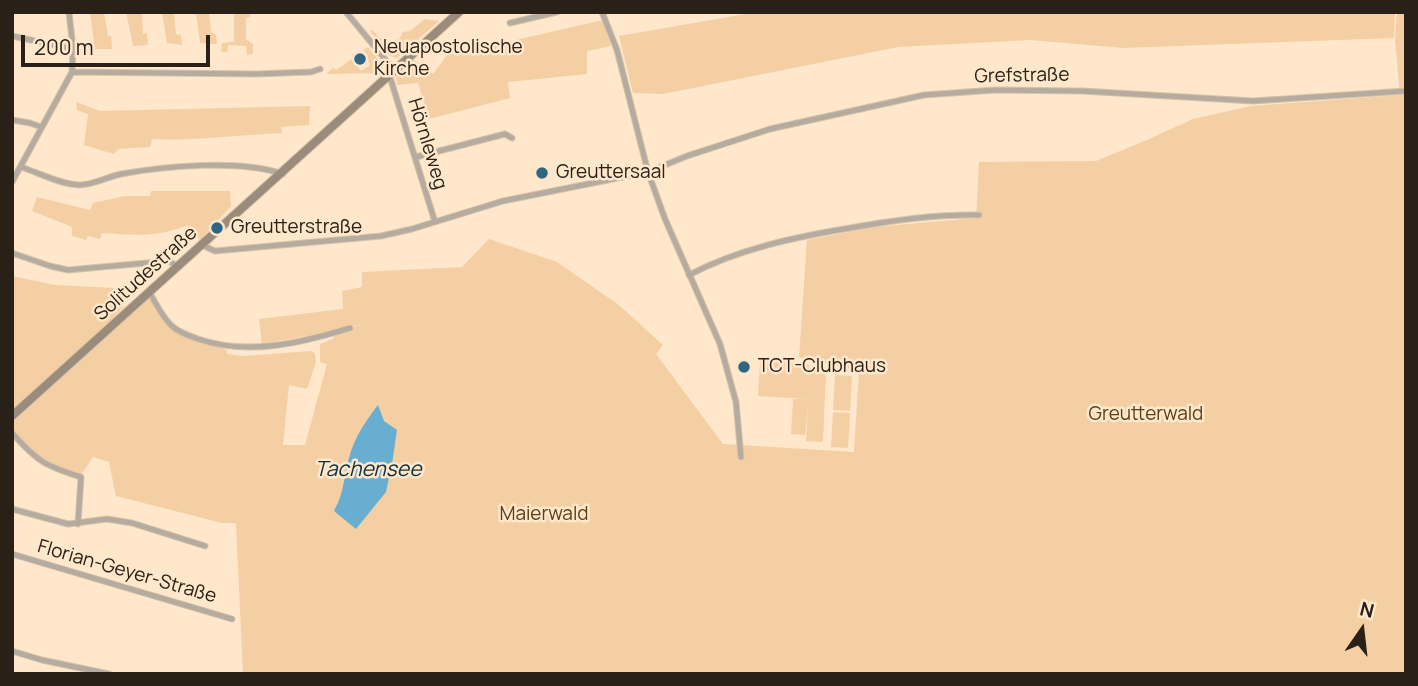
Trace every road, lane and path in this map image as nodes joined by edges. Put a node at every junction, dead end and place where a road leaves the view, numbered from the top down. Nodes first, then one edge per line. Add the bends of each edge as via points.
1 (69, 12) edge
2 (346, 12) edge
3 (458, 12) edge
4 (557, 12) edge
5 (602, 12) edge
6 (510, 23) dead end
7 (12, 36) edge
8 (73, 49) junction
9 (320, 69) dead end
10 (72, 72) junction
11 (391, 72) junction
12 (1406, 91) edge
13 (12, 120) edge
14 (41, 128) junction
15 (512, 138) dead end
16 (416, 157) junction
17 (21, 167) junction
18 (648, 172) junction
19 (282, 173) junction
20 (12, 182) edge
21 (979, 215) dead end
22 (435, 222) junction
23 (202, 245) junction
24 (12, 253) edge
25 (178, 267) junction
26 (689, 275) junction
27 (149, 292) junction
28 (350, 328) dead end
29 (12, 416) edge
30 (12, 433) edge
31 (741, 457) dead end
32 (12, 509) edge
33 (78, 524) junction
34 (205, 546) dead end
35 (12, 554) edge
36 (232, 619) dead end
37 (12, 651) edge
38 (109, 674) edge

1 - 8 street
2 - 11 street
3 - 11 main road, Solitudestraße
4 - 6 street
5 - 18 street via 617,50
7 - 8 street
8 - 10 street
9 - 10 street via 256,74
10 - 14 street
11 - 16 street, Hörnleweg
11 - 19 main road, Solitudestraße
12 - 18 street, Grefstraße via 1253,101 1082,91 924,95 770,129
13 - 14 street
14 - 17 street
15 - 16 street via 505,134
16 - 22 street, Hörnleweg
17 - 19 street via 80,185 157,169 249,166
17 - 20 street
18 - 22 street via 503,201
18 - 26 street
19 - 23 main road, Solitudestraße
21 - 26 street via 942,214 793,237
22 - 23 street via 381,236 215,251
23 - 25 main road, Solitudestraße
24 - 25 street via 68,270 169,261
25 - 27 main road, Solitudestraße
26 - 31 street via 720,344 736,402
27 - 28 street via 173,327 212,344 243,348 280,345
27 - 29 main road, Solitudestraße
30 - 33 street via 46,466 81,477
32 - 33 street
33 - 34 street via 107,519 132,523
35 - 36 street, Florian-Geyer-Straße
37 - 38 street

